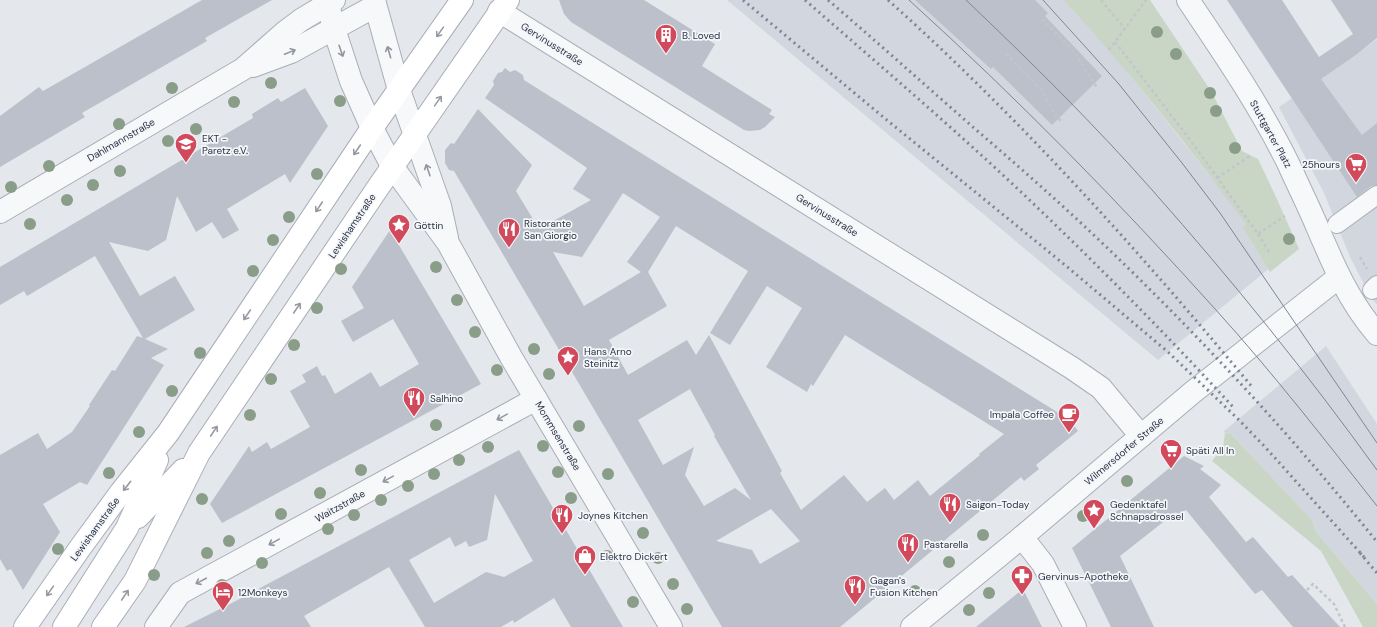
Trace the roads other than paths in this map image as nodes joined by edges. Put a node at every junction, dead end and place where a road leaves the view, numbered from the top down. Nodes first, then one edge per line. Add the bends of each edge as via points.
1 (462, 0) edge
2 (1188, 0) edge
3 (329, 1) edge
4 (375, 3) edge
5 (503, 6) edge
6 (334, 29) junction
7 (243, 69) junction
8 (399, 90) junction
9 (372, 128) junction
10 (415, 133) junction
11 (392, 166) junction
12 (1377, 195) edge
13 (0, 212) edge
14 (1337, 224) dead end
15 (448, 243) junction
16 (1339, 277) junction
17 (1377, 334) edge
18 (536, 399) junction
19 (168, 433) junction
20 (1141, 436) junction
21 (199, 453) junction
22 (127, 528) junction
23 (1022, 537) junction
24 (25, 627) edge
25 (64, 627) edge
26 (103, 627) edge
27 (156, 627) edge
28 (671, 627) edge
29 (912, 627) edge
30 (1075, 627) edge

1 -> 8 main road, Lewishamstraße
2 - 16 street, Stuttgarter Platz via 1273,135
3 - 6 street
3 - 7 street, Dahlmannstraße via 285,32
4 - 6 street, Dahlmannstraße
8 -> 4 street
10 -> 5 main road, Lewishamstraße
5 - 20 street, Gervinusstraße via 1072,368 1101,388
7 -> 6 street, Dahlmannstraße via 291,52
6 -> 9 street via 351,81
7 - 13 street, Dahlmannstraße
8 - 9 main road, Lewishamstraße
8 - 10 street
9 - 11 street, Mommsenstraße
9 -> 19 main road, Lewishamstraße
10 - 11 main road, Lewishamstraße
15 -> 10 street, Mommsenstraße via 440,206
11 - 15 street, Mommsenstraße
21 -> 11 main road, Lewishamstraße
12 - 14 street
15 - 18 street, Mommsenstraße
16 - 17 street, Stuttgarter Platz via 1358,310
16 - 20 street, Wilmersdorfer Straße
18 -> 27 street, Waitzstraße via 180,593
18 - 28 street, Mommsenstraße
19 - 22 main road, Lewishamstraße
19 -> 24 main road, Lewishamstraße via 121,492
20 - 23 street, Wilmersdorfer Straße
21 - 22 main road, Lewishamstraße
26 -> 21 main road, Lewishamstraße via 134,581
22 - 25 main road, Lewishamstraße
23 - 29 street, Wilmersdorfer Straße
23 - 30 street via 1043,564

